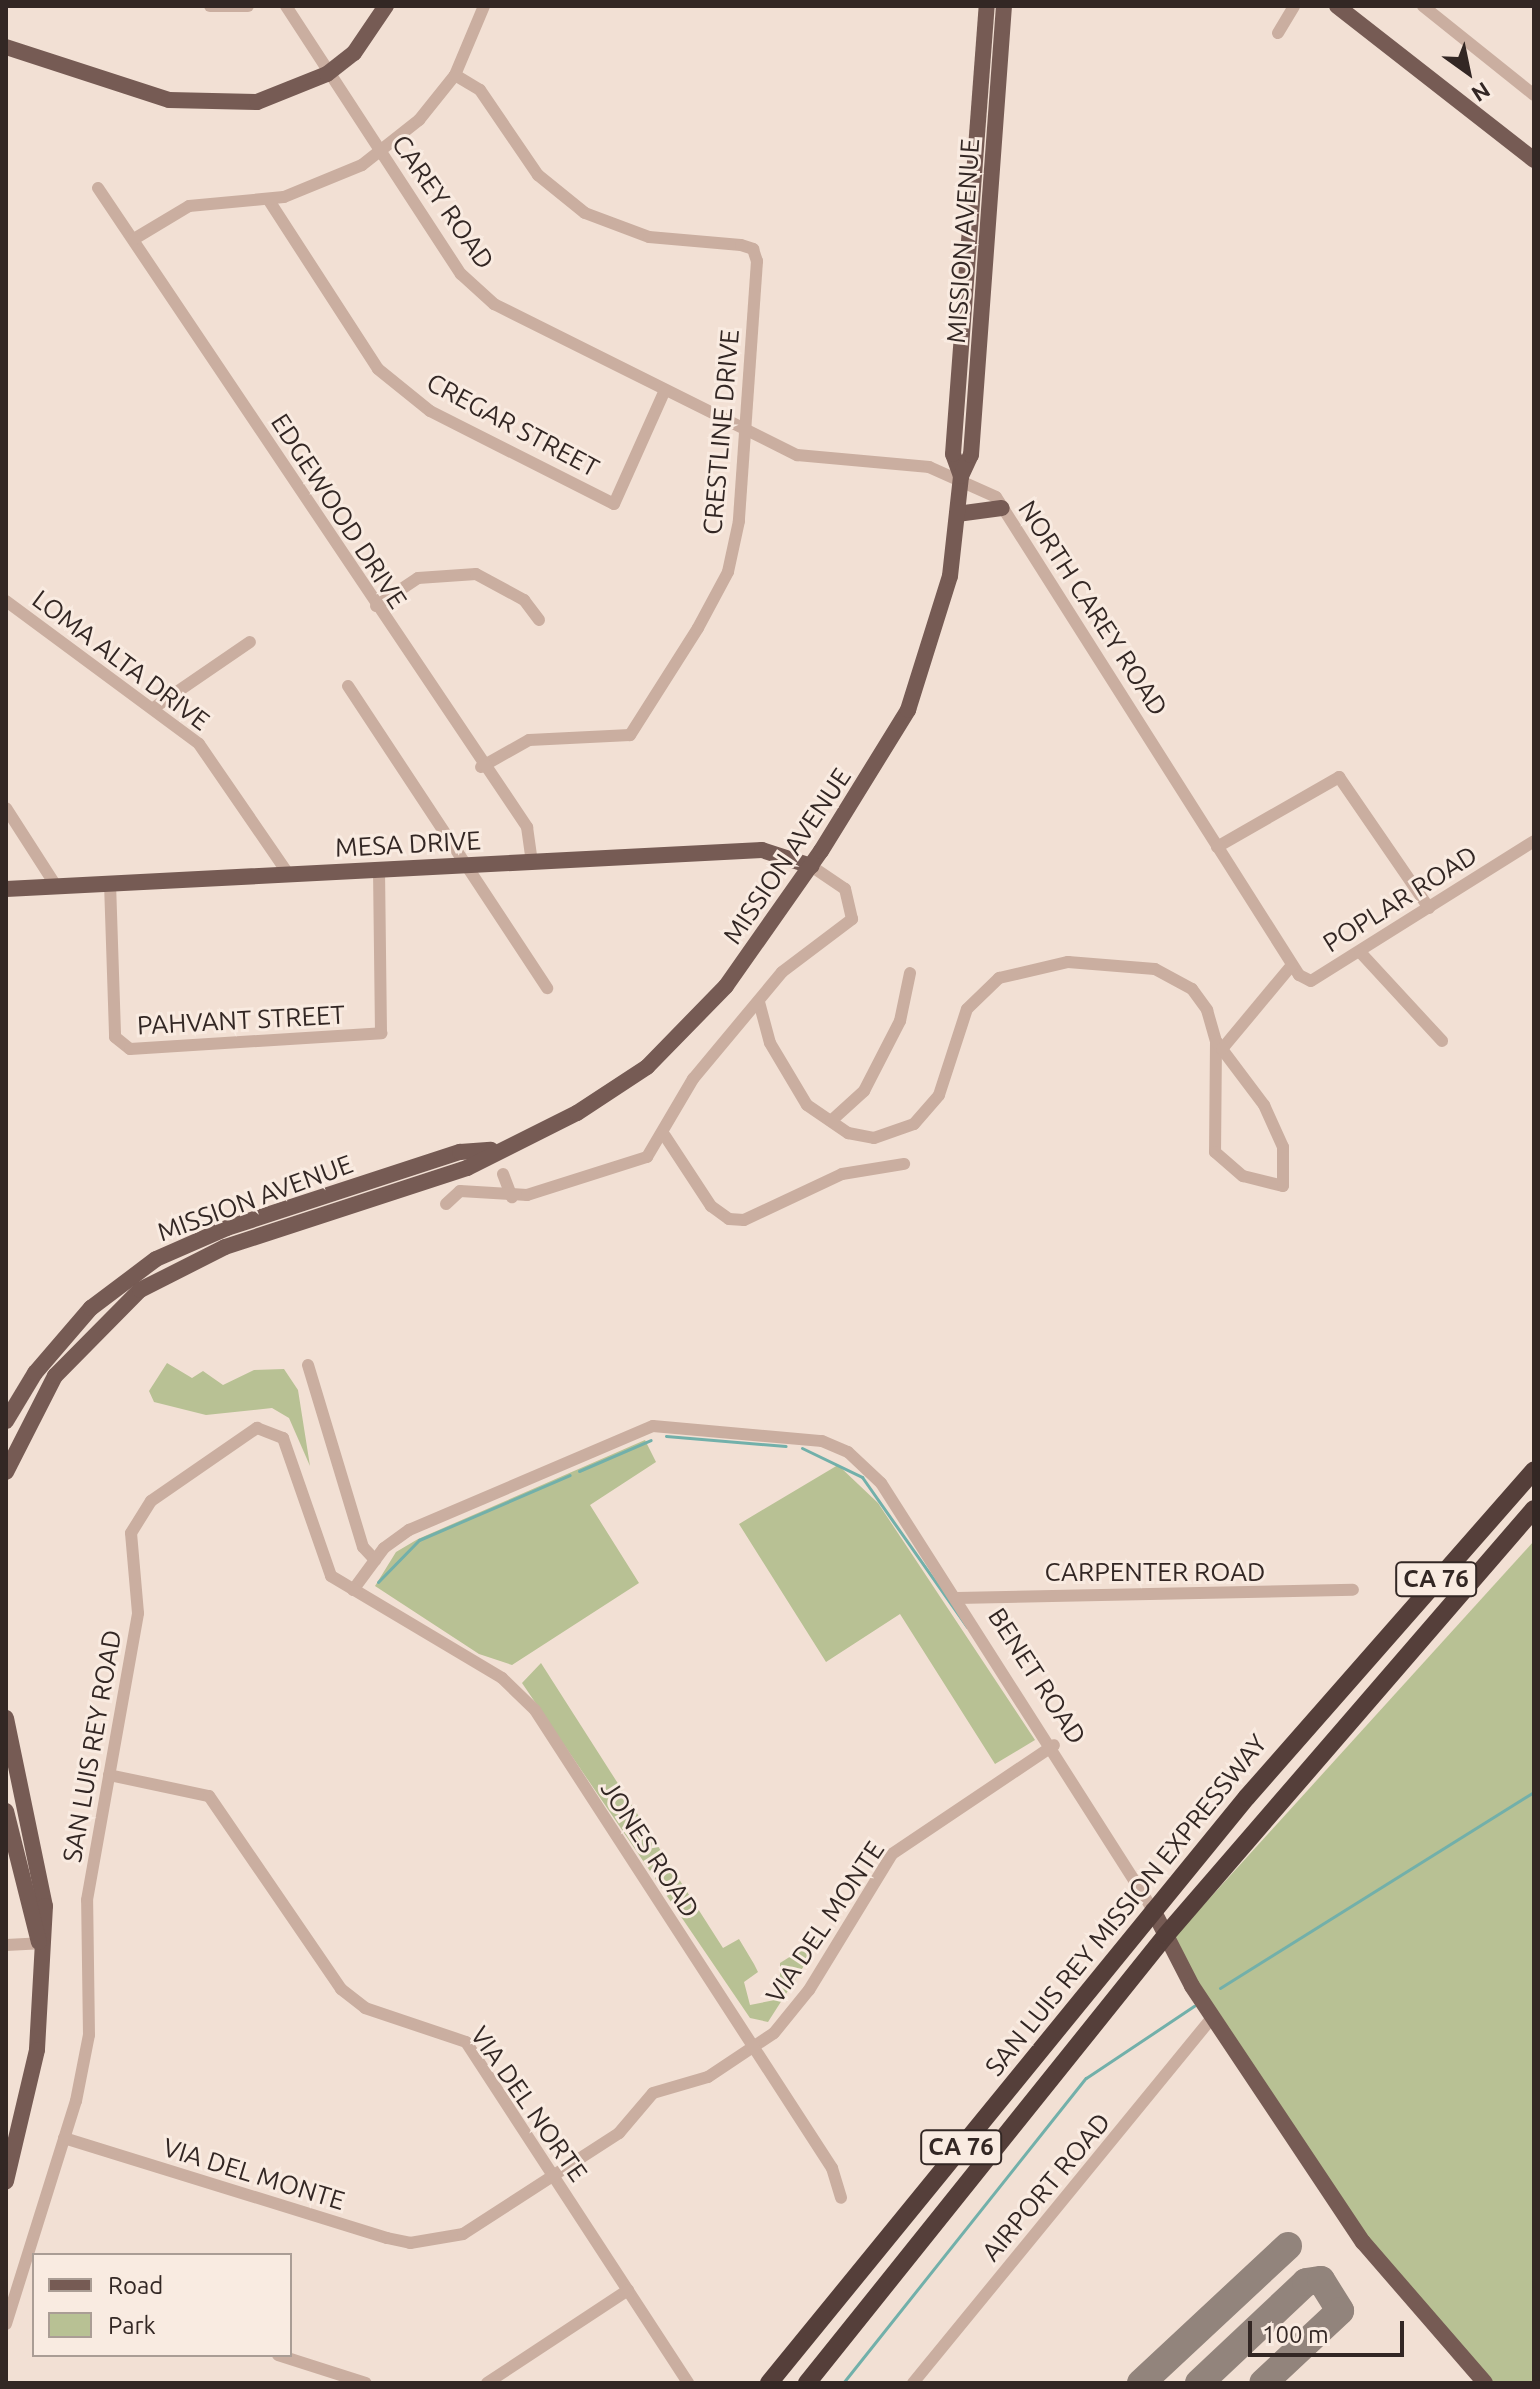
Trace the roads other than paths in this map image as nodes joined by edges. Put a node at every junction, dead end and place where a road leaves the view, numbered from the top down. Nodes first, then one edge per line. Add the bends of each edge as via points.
1 (210, 6) edge
2 (248, 6) edge
3 (286, 6) edge
4 (386, 6) edge
5 (484, 6) edge
6 (987, 6) edge
7 (1004, 6) edge
8 (1294, 6) edge
9 (1337, 6) edge
10 (1423, 6) edge
11 (1278, 33) dead end
12 (6, 47) edge
13 (327, 74) junction
14 (455, 75) junction
15 (1534, 95) edge
16 (381, 152) junction
17 (1534, 160) edge
18 (98, 188) dead end
19 (268, 199) junction
20 (134, 239) junction
21 (665, 390) junction
22 (747, 430) junction
23 (961, 476) junction
24 (1002, 508) junction
25 (957, 514) junction
26 (6, 601) edge
27 (376, 606) junction
28 (539, 620) dead end
29 (250, 642) dead end
30 (348, 686) dead end
31 (155, 707) junction
32 (481, 767) junction
33 (6, 808) edge
34 (1534, 841) edge
35 (1217, 847) junction
36 (532, 861) junction
37 (465, 865) junction
38 (811, 866) junction
39 (379, 869) junction
40 (289, 875) junction
41 (110, 883) junction
42 (56, 886) junction
43 (6, 889) edge
44 (1429, 908) junction
45 (1360, 952) junction
46 (1292, 965) junction
47 (910, 973) dead end
48 (547, 988) dead end
49 (759, 1002) junction
50 (1442, 1041) dead end
51 (1219, 1045) junction
52 (831, 1121) junction
53 (665, 1136) junction
54 (493, 1150) junction
55 (904, 1164) dead end
56 (503, 1174) dead end
57 (512, 1197) junction
58 (446, 1204) dead end
59 (308, 1365) dead end
60 (6, 1421) edge
61 (1534, 1470) edge
62 (6, 1472) edge
63 (1534, 1509) edge
64 (375, 1560) junction
65 (353, 1590) junction
66 (1353, 1590) dead end
67 (957, 1598) junction
68 (6, 1718) edge
69 (1054, 1745) junction
70 (109, 1775) junction
71 (6, 1811) edge
72 (1153, 1910) junction
73 (1166, 1935) junction
74 (40, 1943) junction
75 (6, 1945) edge
76 (1212, 2018) junction
77 (753, 2048) junction
78 (64, 2138) junction
79 (554, 2175) junction
80 (6, 2181) edge
81 (841, 2198) dead end
82 (34, 2253) edge
83 (28, 2276) edge
84 (628, 2290) junction
85 (6, 2324) edge
86 (284, 2357) edge
87 (366, 2383) edge
88 (487, 2383) edge
89 (688, 2383) edge
90 (769, 2383) edge
91 (807, 2383) edge
92 (913, 2383) edge
93 (1485, 2383) edge

1 - 2 street
3 - 13 street, CAREY ROAD
4 - 13 main road via 354,53
5 - 14 street
6 - 23 main road, MISSION AVENUE via 953,454
7 - 23 main road, MISSION AVENUE via 971,455
8 - 11 street
9 - 17 main road
10 - 15 street
12 - 13 main road via 169,100 214,106 282,96
13 - 16 street, CAREY ROAD
14 - 16 street
14 - 22 street, CRESTLINE DRIVE via 480,90 538,175 585,213 649,237 753,249 757,261
16 - 19 street
16 - 21 street, CAREY ROAD via 461,274 494,304
18 - 20 street, EDGEWOOD DRIVE
19 - 20 street via 189,206
19 - 21 street, CREGAR STREET via 378,369 430,411 614,504
20 - 27 street, EDGEWOOD DRIVE
21 - 22 street, CAREY ROAD
22 - 23 street via 797,455
22 - 32 street, CRESTLINE DRIVE via 728,572 630,735 529,740
23 - 24 street, NORTH CAREY ROAD
23 - 25 main road, MISSION AVENUE
24 - 25 main road
24 - 35 street, NORTH CAREY ROAD
25 - 38 main road, MISSION AVENUE via 944,599 917,688
26 - 31 street, LOMA ALTA DRIVE
27 - 28 street via 418,578 476,574 524,600
27 - 32 street, EDGEWOOD DRIVE
29 - 31 street
30 - 37 street
31 - 40 street, LOMA ALTA DRIVE via 223,773
32 - 36 street, EDGEWOOD DRIVE via 527,827
33 - 42 street
34 - 44 street, POPLAR ROAD
35 - 44 street via 1339,777
35 - 46 street, NORTH CAREY ROAD
36 - 37 main road, MESA DRIVE
36 - 38 main road, MESA DRIVE via 762,850
37 - 39 main road, MESA DRIVE
37 - 48 street
38 - 49 street via 845,889 852,919 782,972
38 - 54 main road, MISSION AVENUE via 726,986 665,1052 577,1113
39 - 40 main road, MESA DRIVE
39 - 41 street, PAHVANT STREET via 384,1030 373,1035 130,1049 115,1037
40 - 41 main road, MESA DRIVE
41 - 42 main road, MESA DRIVE
42 - 43 main road, MESA DRIVE
44 - 45 street, POPLAR ROAD
45 - 46 street, POPLAR ROAD via 1311,981
45 - 50 street
46 - 51 street
47 - 52 street via 900,1021 864,1091
49 - 52 street via 770,1043 796,1090
49 - 53 street via 693,1079
51 - 51 street via 1215,1152 1243,1176 1283,1186 1283,1147 1264,1105
51 - 52 street via 1192,989 1155,969 1122,961 1034,967 999,978 973,1000 939,1095 914,1124 874,1138
53 - 55 street via 711,1206 729,1219 744,1220 817,1182
53 - 57 street via 647,1157
54 - 60 main road, MISSION AVENUE via 460,1152 329,1194 156,1259 91,1308 35,1373
54 - 62 main road, MISSION AVENUE via 467,1168 225,1247 140,1290 55,1376
56 - 57 street
57 - 58 street via 460,1191
59 - 64 street via 363,1547
61 - 72 highway, SAN LUIS REY MISSION EXPRESSWAY / CA 76
63 - 73 highway, SAN LUIS REY MISSION EXPRESSWAY / CA 76
64 - 65 street, BENET ROAD
64 - 67 street, BENET ROAD via 409,1530 653,1426 681,1423 822,1441 848,1452 881,1483
65 - 70 street, SAN LUIS REY ROAD via 325,1569 276,1432 250,1431 151,1501 131,1533 138,1613
65 - 77 street, JONES ROAD via 502,1678 535,1710
66 - 67 street, CARPENTER ROAD
67 - 69 street, BENET ROAD
68 - 74 main road via 45,1906
69 - 72 street, BENET ROAD
69 - 77 street, VIA DEL MONTE via 892,1854 809,1990
70 - 78 street, SAN LUIS REY ROAD via 87,1900 89,2035
70 - 79 street, VIA DEL NORTE via 209,1796 341,1989 365,2008 466,2042
71 - 74 main road
72 - 73 main road, BENET ROAD
72 - 90 highway, SAN LUIS REY MISSION EXPRESSWAY / CA 76
73 - 76 main road, BENET ROAD
73 - 91 highway, SAN LUIS REY MISSION EXPRESSWAY / CA 76
74 - 75 street
74 - 80 main road via 37,2050
76 - 92 street, AIRPORT ROAD
76 - 93 main road, BENET ROAD via 1388,2275
77 - 79 street, VIA DEL MONTE via 708,2077 653,2093 619,2133
77 - 81 street, JONES ROAD via 832,2168
78 - 79 street, VIA DEL MONTE via 410,2243 463,2234
78 - 82 street, SAN LUIS REY ROAD
79 - 84 street, VIA DEL NORTE
83 - 85 street, SAN LUIS REY ROAD
84 - 88 street
84 - 89 street, VIA DEL NORTE
86 - 87 street

